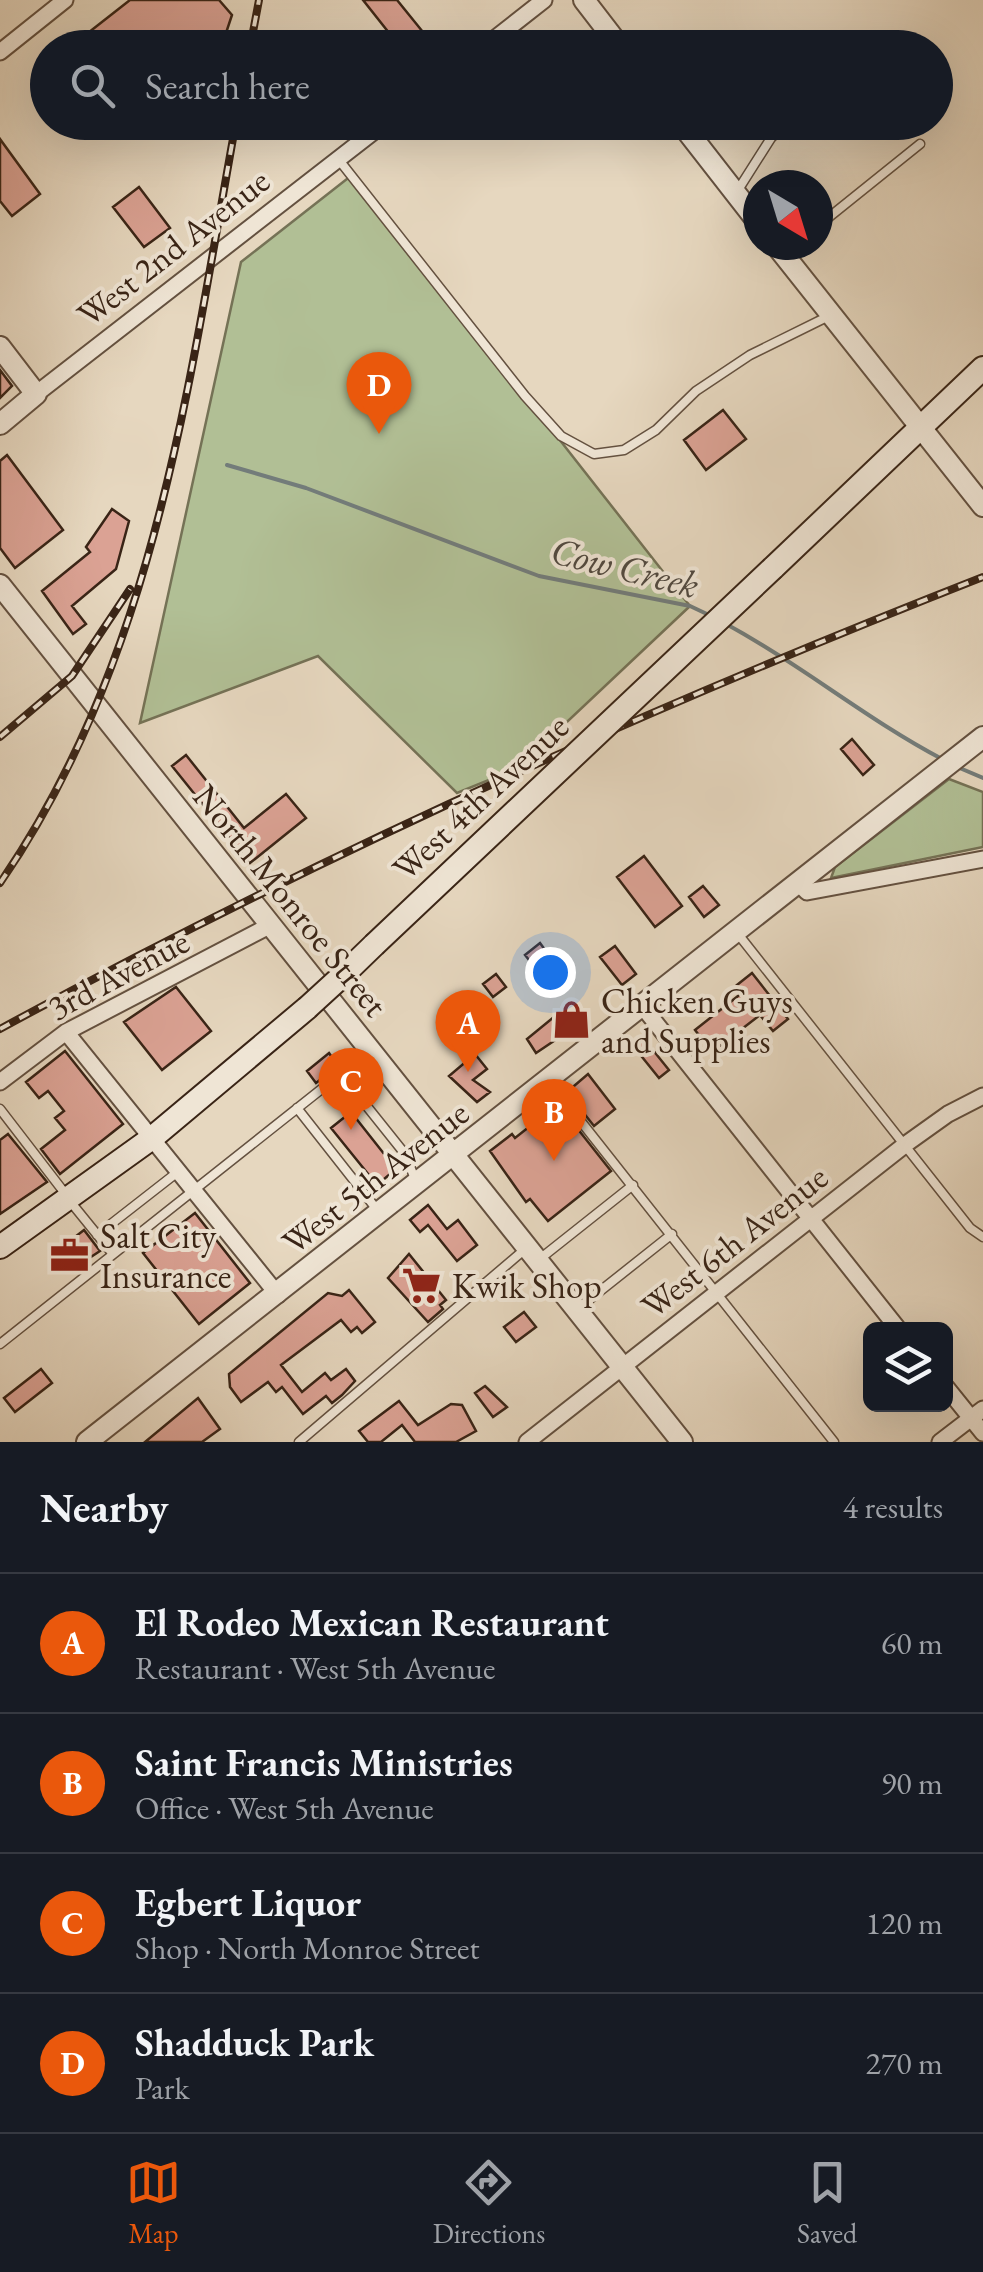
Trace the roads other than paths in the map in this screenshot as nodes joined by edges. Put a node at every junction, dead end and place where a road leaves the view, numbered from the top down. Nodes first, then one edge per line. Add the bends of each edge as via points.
1 (66, 0) edge
2 (544, 0) edge
3 (584, 0) edge
4 (505, 30) edge
5 (607, 30) edge
6 (0, 52) edge
7 (363, 140) edge
8 (694, 140) edge
9 (770, 140) edge
10 (920, 144) dead end
11 (339, 159) junction
12 (736, 194) junction
13 (743, 203) edge
14 (833, 214) edge
15 (793, 260) edge
16 (831, 314) junction
17 (0, 347) edge
18 (983, 368) edge
19 (36, 394) junction
20 (0, 424) edge
21 (922, 426) junction
22 (983, 506) edge
23 (0, 585) edge
24 (977, 741) edge
25 (983, 859) edge
26 (799, 884) junction
27 (269, 926) junction
28 (737, 932) junction
29 (642, 1006) junction
30 (66, 1032) junction
31 (371, 1051) junction
32 (341, 1074) junction
33 (549, 1081) junction
34 (0, 1082) edge
35 (983, 1096) edge
36 (297, 1108) junction
37 (0, 1109) edge
38 (152, 1138) junction
39 (906, 1144) junction
40 (454, 1156) junction
41 (179, 1171) junction
42 (418, 1184) junction
43 (633, 1185) junction
44 (194, 1190) junction
45 (70, 1199) junction
46 (380, 1214) junction
47 (810, 1219) junction
48 (672, 1234) junction
49 (97, 1235) junction
50 (983, 1238) edge
51 (0, 1246) edge
52 (112, 1254) junction
53 (532, 1254) junction
54 (718, 1292) junction
55 (278, 1294) junction
56 (576, 1310) junction
57 (893, 1322) edge
58 (0, 1344) edge
59 (622, 1368) junction
60 (953, 1393) edge
61 (977, 1414) edge
62 (983, 1433) edge
63 (87, 1442) edge
64 (299, 1442) edge
65 (527, 1442) edge
66 (682, 1442) edge
67 (834, 1442) edge
68 (940, 1442) edge

1 - 6 street
2 - 4 street
3 - 5 street
7 - 11 street, West 2nd Avenue
8 - 12 street
9 - 12 lane
10 - 14 lane
11 - 16 lane via 525,396 561,436 594,454 624,450 750,354
11 - 19 street, West 2nd Avenue
12 - 13 street
15 - 16 street
16 - 21 street
17 - 19 street
18 - 21 main road, West 4th Avenue
19 - 20 street, West 2nd Avenue
21 - 22 street
21 - 38 main road, West 4th Avenue, bridge via 342,976
23 - 27 street, North Monroe Street
24 - 26 street, West 5th Avenue
25 - 26 street via 807,892
26 - 28 street, West 5th Avenue
27 - 30 street, 3rd Avenue
27 - 31 street, North Monroe Street
28 - 29 street, West 5th Avenue
28 - 39 lane
29 - 33 street, West 5th Avenue
29 - 47 street
30 - 34 street, 3rd Avenue
30 - 38 street
31 - 32 lane
31 - 40 street, North Monroe Street
32 - 36 lane
32 - 42 lane via 405,1154
33 - 40 street, West 5th Avenue
33 - 43 lane
35 - 39 street, West 6th Avenue
36 - 44 lane
36 - 46 lane
37 - 45 lane
38 - 41 street
38 - 45 main road, West 4th Avenue
39 - 47 street, West 6th Avenue
39 - 50 lane
40 - 42 street, West 5th Avenue
40 - 53 street, North Monroe Street
41 - 44 street
41 - 49 lane
42 - 46 street, West 5th Avenue
43 - 48 lane
43 - 53 lane
44 - 52 lane
44 - 55 street
45 - 49 lane
45 - 51 main road, West 4th Avenue
46 - 55 street, West 5th Avenue
47 - 54 street, West 6th Avenue
47 - 57 street
48 - 54 lane
48 - 56 lane
49 - 52 lane
52 - 58 lane
53 - 56 street, North Monroe Street
53 - 64 lane
54 - 59 street, West 6th Avenue
54 - 67 lane
55 - 63 street, West 5th Avenue
56 - 59 street, North Monroe Street
59 - 65 street, West 6th Avenue
59 - 66 street, North Monroe Street
60 - 61 street
61 - 62 street
61 - 68 street

